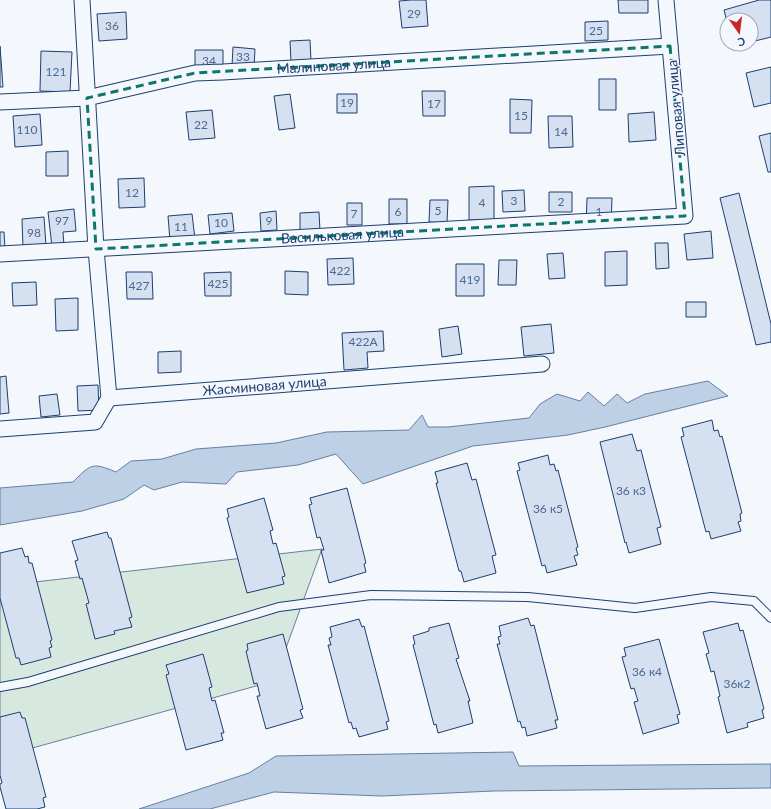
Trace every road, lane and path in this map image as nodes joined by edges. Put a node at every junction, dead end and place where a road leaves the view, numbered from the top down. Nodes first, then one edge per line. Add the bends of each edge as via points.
1 (82, 0) edge
2 (666, 0) edge
3 (670, 46) junction
4 (88, 98) junction
5 (0, 102) edge
6 (685, 216) joint
7 (96, 249) junction
8 (0, 254) edge
9 (542, 364) dead end
10 (109, 398) junction
11 (0, 429) edge
12 (771, 618) edge
13 (0, 687) edge

1 - 4 street
2 - 3 street, Липовая улица
3 - 4 street, Малиновая улица via 195,73
3 - 6 street, Липовая улица
4 - 5 street, Малиновая улица
4 - 7 street
6 - 7 street, Васильковая улица
7 - 8 street, Васильковая улица
7 - 10 street
9 - 10 street, Жасминовая улица
10 - 11 street via 95,422
12 - 13 lane via 754,601 711,597 635,608 528,597 372,595 279,607 28,682

